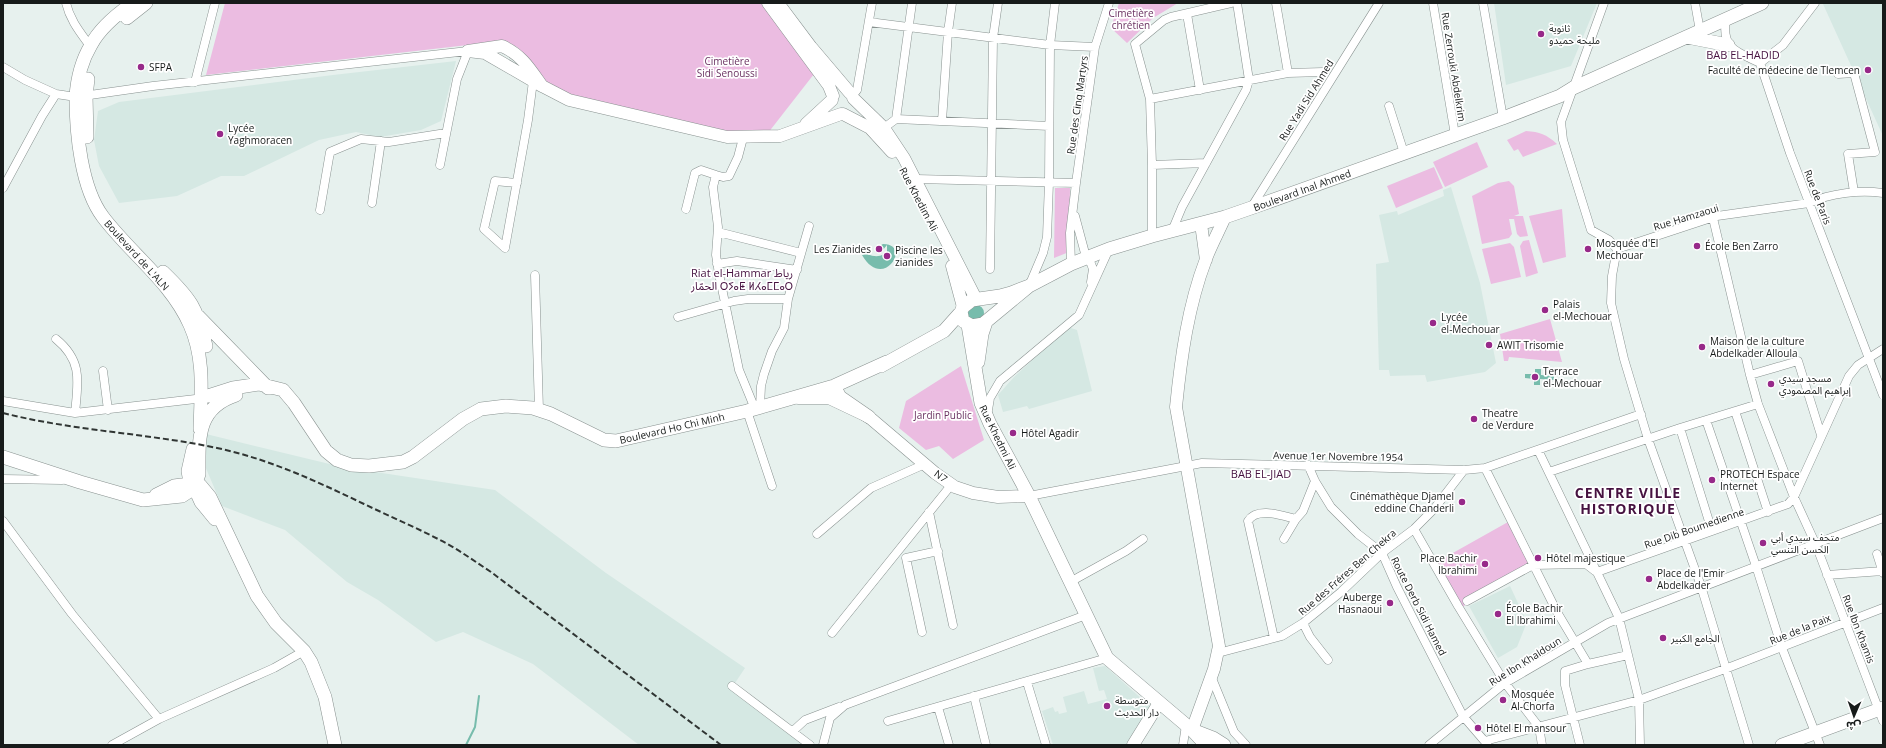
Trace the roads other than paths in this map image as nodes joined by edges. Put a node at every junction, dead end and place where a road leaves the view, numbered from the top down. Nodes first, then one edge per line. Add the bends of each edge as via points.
1 (66, 3) edge
2 (133, 3) edge
3 (146, 3) edge
4 (215, 3) edge
5 (768, 3) edge
6 (778, 3) edge
7 (872, 3) edge
8 (912, 3) edge
9 (952, 3) edge
10 (998, 3) edge
11 (1055, 3) edge
12 (1109, 3) edge
13 (1231, 3) edge
14 (1237, 3) edge
15 (1276, 3) edge
16 (1379, 3) edge
17 (1433, 3) edge
18 (1483, 3) edge
19 (1604, 3) edge
20 (1695, 3) edge
21 (1762, 3) edge
22 (1815, 3) edge
23 (1187, 14) junction
24 (1726, 20) junction
25 (869, 22) junction
26 (909, 28) junction
27 (1700, 31) junction
28 (948, 32) junction
29 (1687, 37) junction
30 (993, 38) junction
31 (1050, 45) junction
32 (1728, 45) junction
33 (90, 46) junction
34 (1095, 47) junction
35 (468, 50) junction
36 (1760, 63) junction
37 (3, 67) edge
38 (1323, 72) dead end
39 (1288, 73) junction
40 (1838, 74) dead end
41 (1249, 80) junction
42 (195, 82) junction
43 (537, 84) junction
44 (1573, 88) junction
45 (1200, 90) junction
46 (56, 94) junction
47 (81, 96) junction
48 (832, 98) junction
49 (854, 98) junction
50 (1150, 99) junction
51 (1389, 106) dead end
52 (842, 114) junction
53 (1503, 118) junction
54 (896, 119) junction
55 (942, 121) junction
56 (992, 122) junction
57 (1049, 126) junction
58 (884, 128) junction
59 (795, 132) junction
60 (446, 134) junction
61 (1455, 135) junction
62 (743, 138) junction
63 (381, 141) junction
64 (1404, 153) junction
65 (1206, 163) junction
66 (440, 165) dead end
67 (1152, 165) junction
68 (716, 175) junction
69 (916, 179) junction
70 (992, 182) junction
71 (1049, 182) junction
72 (517, 183) junction
73 (1076, 183) junction
74 (3, 188) edge
75 (1854, 192) junction
76 (1883, 193) edge
77 (372, 203) dead end
78 (1809, 203) junction
79 (1251, 208) junction
80 (686, 209) dead end
81 (320, 210) dead end
82 (1074, 212) junction
83 (1225, 217) junction
84 (1713, 218) junction
85 (1201, 224) junction
86 (809, 226) dead end
87 (1172, 230) junction
88 (718, 232) junction
89 (1152, 236) junction
90 (1109, 249) junction
91 (1617, 249) junction
92 (802, 253) junction
93 (1087, 257) junction
94 (1206, 260) junction
95 (717, 264) junction
96 (1071, 264) junction
97 (990, 269) dead end
98 (797, 270) junction
99 (535, 275) dead end
100 (166, 286) junction
101 (1029, 286) junction
102 (1089, 292) junction
103 (185, 293) junction
104 (788, 299) junction
105 (977, 300) junction
106 (725, 303) junction
107 (962, 310) junction
108 (197, 315) junction
109 (678, 317) dead end
110 (986, 321) junction
111 (967, 324) junction
112 (944, 330) junction
113 (56, 339) dead end
114 (1883, 349) edge
115 (1869, 357) junction
116 (887, 362) junction
117 (103, 371) dead end
118 (976, 375) junction
119 (1750, 375) junction
120 (855, 382) junction
121 (834, 388) junction
122 (274, 390) junction
123 (1883, 395) edge
124 (205, 397) junction
125 (791, 398) junction
126 (3, 400) edge
127 (1758, 404) junction
128 (754, 409) junction
129 (108, 410) junction
130 (539, 410) junction
131 (1735, 411) junction
132 (75, 414) junction
133 (1641, 414) junction
134 (870, 417) junction
135 (987, 417) junction
136 (1706, 420) junction
137 (202, 428) junction
138 (1680, 428) junction
139 (1822, 435) junction
140 (1648, 439) junction
141 (1538, 450) junction
142 (3, 457) edge
143 (925, 464) junction
144 (1187, 465) junction
145 (1308, 465) junction
146 (1485, 468) junction
147 (1464, 470) junction
148 (1549, 472) junction
149 (3, 479) edge
150 (72, 480) junction
151 (1315, 481) junction
152 (952, 484) junction
153 (194, 485) junction
154 (772, 486) dead end
155 (1029, 496) junction
156 (1794, 497) junction
157 (929, 512) junction
158 (1768, 512) junction
159 (1883, 518) edge
160 (1296, 519) junction
161 (3, 521) edge
162 (1740, 523) junction
163 (1414, 529) junction
164 (1712, 530) junction
165 (817, 534) dead end
166 (1143, 538) dead end
167 (1284, 539) dead end
168 (1684, 541) junction
169 (1816, 544) junction
170 (938, 551) junction
171 (898, 552) junction
172 (1382, 553) junction
173 (1877, 554) dead end
174 (906, 558) junction
175 (1533, 565) junction
176 (1756, 566) junction
177 (1597, 572) junction
178 (1825, 572) junction
179 (1883, 572) edge
180 (1070, 582) junction
181 (1701, 586) junction
182 (1467, 602) dead end
183 (1883, 608) edge
184 (1086, 615) junction
185 (1619, 618) junction
186 (1846, 621) junction
187 (1303, 623) junction
188 (953, 625) dead end
189 (922, 632) dead end
190 (832, 633) dead end
191 (1274, 638) junction
192 (1575, 641) junction
193 (1782, 648) junction
194 (304, 651) junction
195 (1218, 653) junction
196 (1628, 655) junction
197 (1107, 658) junction
198 (1328, 660) dead end
199 (1588, 664) junction
200 (1725, 669) junction
201 (1211, 676) junction
202 (1027, 682) junction
203 (1505, 683) junction
204 (732, 686) dead end
205 (974, 696) junction
206 (1639, 700) junction
207 (1159, 703) junction
208 (845, 705) junction
209 (938, 707) junction
210 (1882, 713) edge
211 (1463, 716) junction
212 (159, 719) junction
213 (1573, 719) junction
214 (888, 721) dead end
215 (1539, 727) junction
216 (1189, 728) junction
217 (793, 731) junction
218 (1815, 732) junction
219 (1486, 743) edge
220 (112, 745) edge
221 (335, 745) edge
222 (810, 745) edge
223 (823, 745) edge
224 (949, 745) edge
225 (986, 745) edge
226 (1046, 745) edge
227 (1133, 745) edge
228 (1183, 745) edge
229 (1206, 745) edge
230 (1224, 745) edge
231 (1246, 745) edge
232 (1429, 745) edge
233 (1542, 745) edge
234 (1580, 745) edge
235 (1640, 745) edge
236 (1749, 745) edge
237 (1782, 745) edge
238 (1820, 745) edge

1 - 33 street via 67,11
2 - 33 main road, Boulevard de L'ALN via 100,31
3 - 47 main road, Boulevard de L'ALN via 102,40 95,51
4 - 42 street
5 - 48 main road via 829,86
6 - 49 main road, Rue Khedim Ali
7 - 25 street
8 - 26 street
9 - 28 street
10 - 30 street
11 - 31 street
12 - 34 street, Rue des Cinq Martyrs
13 - 23 street
14 - 41 street
15 - 39 street
16 - 79 street, Rue Yadi Sid Ahmed
17 - 61 street, Rue Zerrouki Abdelkrim
18 - 53 street
19 - 44 street
20 - 27 street
21 - 24 main road, Boulevard Inal Ahmed
22 - 36 street via 1783,45
23 - 45 street
23 - 50 street via 1164,20 1135,44
24 - 27 main road, Boulevard Inal Ahmed
24 - 32 street via 1724,30
25 - 26 street
25 - 49 street
26 - 28 street
26 - 54 street
27 - 29 main road, Boulevard Inal Ahmed
28 - 30 street
28 - 55 street
29 - 32 main road
29 - 44 main road, Boulevard Inal Ahmed
30 - 31 street
30 - 56 street
31 - 34 street
31 - 57 street
32 - 36 street
33 - 47 main road, Boulevard de L'ALN via 79,74
34 - 73 street, Rue des Cinq Martyrs
35 - 42 street
35 - 43 main road via 485,53
35 - 60 street via 457,79
36 - 78 street, Rue de Paris
37 - 46 street
38 - 39 street
39 - 41 street
40 - 75 street via 1854,73 1875,152 1848,154
41 - 45 street
41 - 65 street
42 - 47 street
43 - 62 main road via 569,100 727,138
43 - 72 street
44 - 53 main road, Boulevard Inal Ahmed via 1560,96
44 - 91 street via 1561,122 1563,140 1591,230 1609,240
45 - 50 street
46 - 47 street
46 - 74 street
47 - 100 main road, Boulevard de L'ALN via 80,146 91,194 102,216
47 - 103 main road, Boulevard de L'ALN via 88,147 99,193 109,214
48 - 49 main road via 841,91
48 - 52 main road via 835,111
48 - 59 main road via 815,117
49 - 52 main road via 853,109
49 - 58 main road, Rue Khedim Ali
50 - 67 street
51 - 64 street
52 - 59 main road
52 - 107 main road, Rue Khedim Ali via 870,128 896,157 948,256 956,278
53 - 61 main road, Boulevard Inal Ahmed
54 - 55 street
54 - 58 street
55 - 56 street
56 - 57 street
56 - 70 street
57 - 71 street
58 - 69 main road, Rue Khedim Ali
59 - 62 main road via 780,136
60 - 63 street
60 - 66 street
61 - 64 main road, Boulevard Inal Ahmed
62 - 68 street via 730,174 723,177
63 - 77 street
63 - 81 street via 361,139 330,152
64 - 79 main road, Boulevard Inal Ahmed
65 - 67 street
65 - 87 street
67 - 89 street
68 - 80 street via 701,170 695,173
68 - 88 street via 713,187
69 - 70 street
69 - 105 main road, Rue Khedim Ali
70 - 71 street
70 - 97 street
71 - 73 street
71 - 101 street via 1046,243
72 - 72 street via 506,240 505,248 484,229 495,180
73 - 82 street, Rue des Cinq Martyrs
75 - 76 street, Rue Hamzaoui
75 - 78 street, Rue Hamzaoui via 1823,197
78 - 84 street, Rue Hamzaoui
78 - 115 street, Rue de Paris
79 - 83 main road, Boulevard Inal Ahmed
82 - 93 street
82 - 96 street via 1070,233
83 - 85 main road, Boulevard Inal Ahmed
83 - 94 main road
84 - 91 street, Rue Hamzaoui
84 - 119 street
85 - 87 main road, Boulevard Inal Ahmed
85 - 94 main road
86 - 92 street
87 - 89 main road, Boulevard Inal Ahmed
88 - 92 street
88 - 95 street
89 - 90 main road, Boulevard Inal Ahmed
90 - 93 main road, Boulevard Inal Ahmed
90 - 102 street
91 - 133 street via 1611,303 1624,359
92 - 98 street
93 - 96 main road, Boulevard Inal Ahmed
93 - 102 street via 1093,272
94 - 144 main road via 1188,321 1176,407
95 - 98 street via 737,261
95 - 106 street
96 - 101 main road, Boulevard Inal Ahmed
98 - 104 street
99 - 130 street
100 - 108 main road
100 - 124 main road, Boulevard de L'ALN via 190,324 198,345
101 - 105 main road
101 - 110 main road
102 - 135 street via 1079,315 1000,381 990,398
103 - 108 main road, Boulevard de L'ALN
103 - 122 main road
104 - 106 street via 748,299
104 - 128 street via 784,328 772,351
105 - 107 main road via 968,301
105 - 110 main road via 988,308
106 - 109 street
106 - 128 street via 739,370
107 - 111 main road via 962,316
107 - 112 main road
108 - 122 main road
108 - 124 main road, Boulevard de L'ALN via 210,370
110 - 111 main road via 980,326
110 - 118 main road, Rue Khedmi Ali
111 - 112 main road
111 - 118 main road, Rue Khedmi Ali
112 - 116 main road
113 - 132 street via 74,359 77,377
114 - 115 street
115 - 123 street, Rue de Paris
115 - 139 street via 1849,376
116 - 120 main road
116 - 121 main road
117 - 129 street
118 - 135 main road, Rue Khedmi Ali via 981,404
119 - 127 street
119 - 139 street via 1798,361
120 - 121 main road
120 - 134 main road via 850,387 851,399
121 - 125 main road, Boulevard Ho Chi Minh
121 - 134 main road via 840,397
122 - 124 main road via 259,384 233,388
122 - 130 main road, Boulevard Ho Chi Minh via 294,402 326,451 337,460 351,465 391,464 413,457 463,418 481,409 506,406
122 - 137 main road via 254,391 222,400 212,408
124 - 129 street
124 - 137 main road, Boulevard de L'ALN
125 - 128 main road, Boulevard Ho Chi Minh
125 - 134 main road, N7 via 829,398
126 - 132 street
127 - 131 street
127 - 156 street
128 - 130 main road, Boulevard Ho Chi Minh via 616,441 604,440
128 - 154 street
129 - 132 street
131 - 136 street
131 - 158 street
133 - 140 street
133 - 141 street, Avenue 1er Novembre 1954
134 - 143 main road, N7
135 - 155 main road, Rue Khedmi Ali via 1008,461
136 - 138 street
136 - 162 street
137 - 153 main road via 193,449 188,471
138 - 140 street
138 - 164 street
139 - 156 street
140 - 148 street
140 - 168 street
141 - 146 street, Avenue 1er Novembre 1954
141 - 148 street
142 - 150 main road
143 - 152 main road, N7
143 - 165 street via 871,488
144 - 145 street, Avenue 1er Novembre 1954
144 - 155 street, Avenue 1er Novembre 1954
144 - 195 main road via 1212,598
145 - 147 street, Avenue 1er Novembre 1954
145 - 151 street, Route Derb Sidi Hamed
146 - 147 street, Avenue 1er Novembre 1954
146 - 175 street
147 - 163 street, Rue des Fréres Ben Chekra via 1434,509
148 - 177 street
149 - 150 street
150 - 153 main road via 144,500 174,486
151 - 160 street via 1303,511
151 - 172 street, Route Derb Sidi Hamed via 1331,507
152 - 155 main road, N7 via 973,493 998,497
152 - 157 street
153 - 194 main road via 210,497 257,596 276,623
155 - 180 main road, Rue Khedmi Ali
156 - 158 street, Rue Dib Boumedienne via 1788,504
156 - 169 street
157 - 170 street
157 - 171 street
158 - 162 street, Rue Dib Boumedienne
159 - 169 street, Rue Ibn Khaldoun
160 - 167 street
160 - 191 street via 1259,514 1248,521
161 - 212 street via 72,614
162 - 164 street, Rue Dib Boumedienne
162 - 176 street
163 - 172 street, Rue des Fréres Ben Chekra
163 - 203 street
164 - 168 street, Rue Dib Boumedienne
166 - 180 street via 1126,551
168 - 177 street, Rue Dib Boumedienne
168 - 181 street
169 - 176 street, Rue Ibn Khaldoun
169 - 178 street
170 - 174 street
170 - 188 street
171 - 174 street
171 - 190 street
172 - 187 street, Rue des Fréres Ben Chekra
172 - 211 street, Route Derb Sidi Hamed via 1397,588
173 - 179 street
174 - 189 street
175 - 177 street via 1586,564
175 - 182 street
175 - 192 street
176 - 181 street, Rue Ibn Khaldoun
176 - 193 street
177 - 185 street
178 - 179 street
178 - 186 street, Rue Ibn Khamis
180 - 184 main road, Rue Khedmi Ali
181 - 185 street, Rue Ibn Khaldoun
181 - 200 street
183 - 186 street, Rue de la Paix
184 - 197 main road, Rue Khedmi Ali
184 - 208 street
185 - 192 street, Rue Ibn Khaldoun
185 - 196 street
186 - 193 street, Rue de la Paix
186 - 210 street, Rue Ibn Khamis
187 - 191 street, Rue des Fréres Ben Chekra
187 - 198 street via 1310,637
191 - 195 street, Rue des Fréres Ben Chekra
192 - 199 street
192 - 203 street, Rue Ibn Khaldoun
193 - 200 street, Rue de la Paix
193 - 218 street
194 - 212 street via 274,668
194 - 221 main road via 325,697
195 - 201 main road
196 - 199 street
196 - 206 street
197 - 202 street
197 - 207 main road
199 - 213 street via 1565,671 1565,685
200 - 206 street, Rue de la Paix
200 - 236 street
201 - 216 main road
201 - 231 street via 1234,732
202 - 205 street
202 - 226 street
203 - 211 street, Rue Ibn Khaldoun
203 - 215 street
204 - 217 street
205 - 209 street
205 - 225 street
206 - 213 street, Rue de la Paix
206 - 235 street
207 - 216 main road
207 - 227 main road
208 - 217 street via 805,720
208 - 223 street via 830,718
209 - 214 street
209 - 224 street
210 - 218 main road
211 - 219 street, Route Derb Sidi Hamed
211 - 232 street, Rue Ibn Khaldoun
212 - 220 street
213 - 215 street, Rue de la Paix
213 - 234 street
215 - 219 street, Rue de la Paix
215 - 233 street
216 - 228 street
216 - 229 main road
216 - 230 main road
217 - 222 street
218 - 237 main road
218 - 238 street

